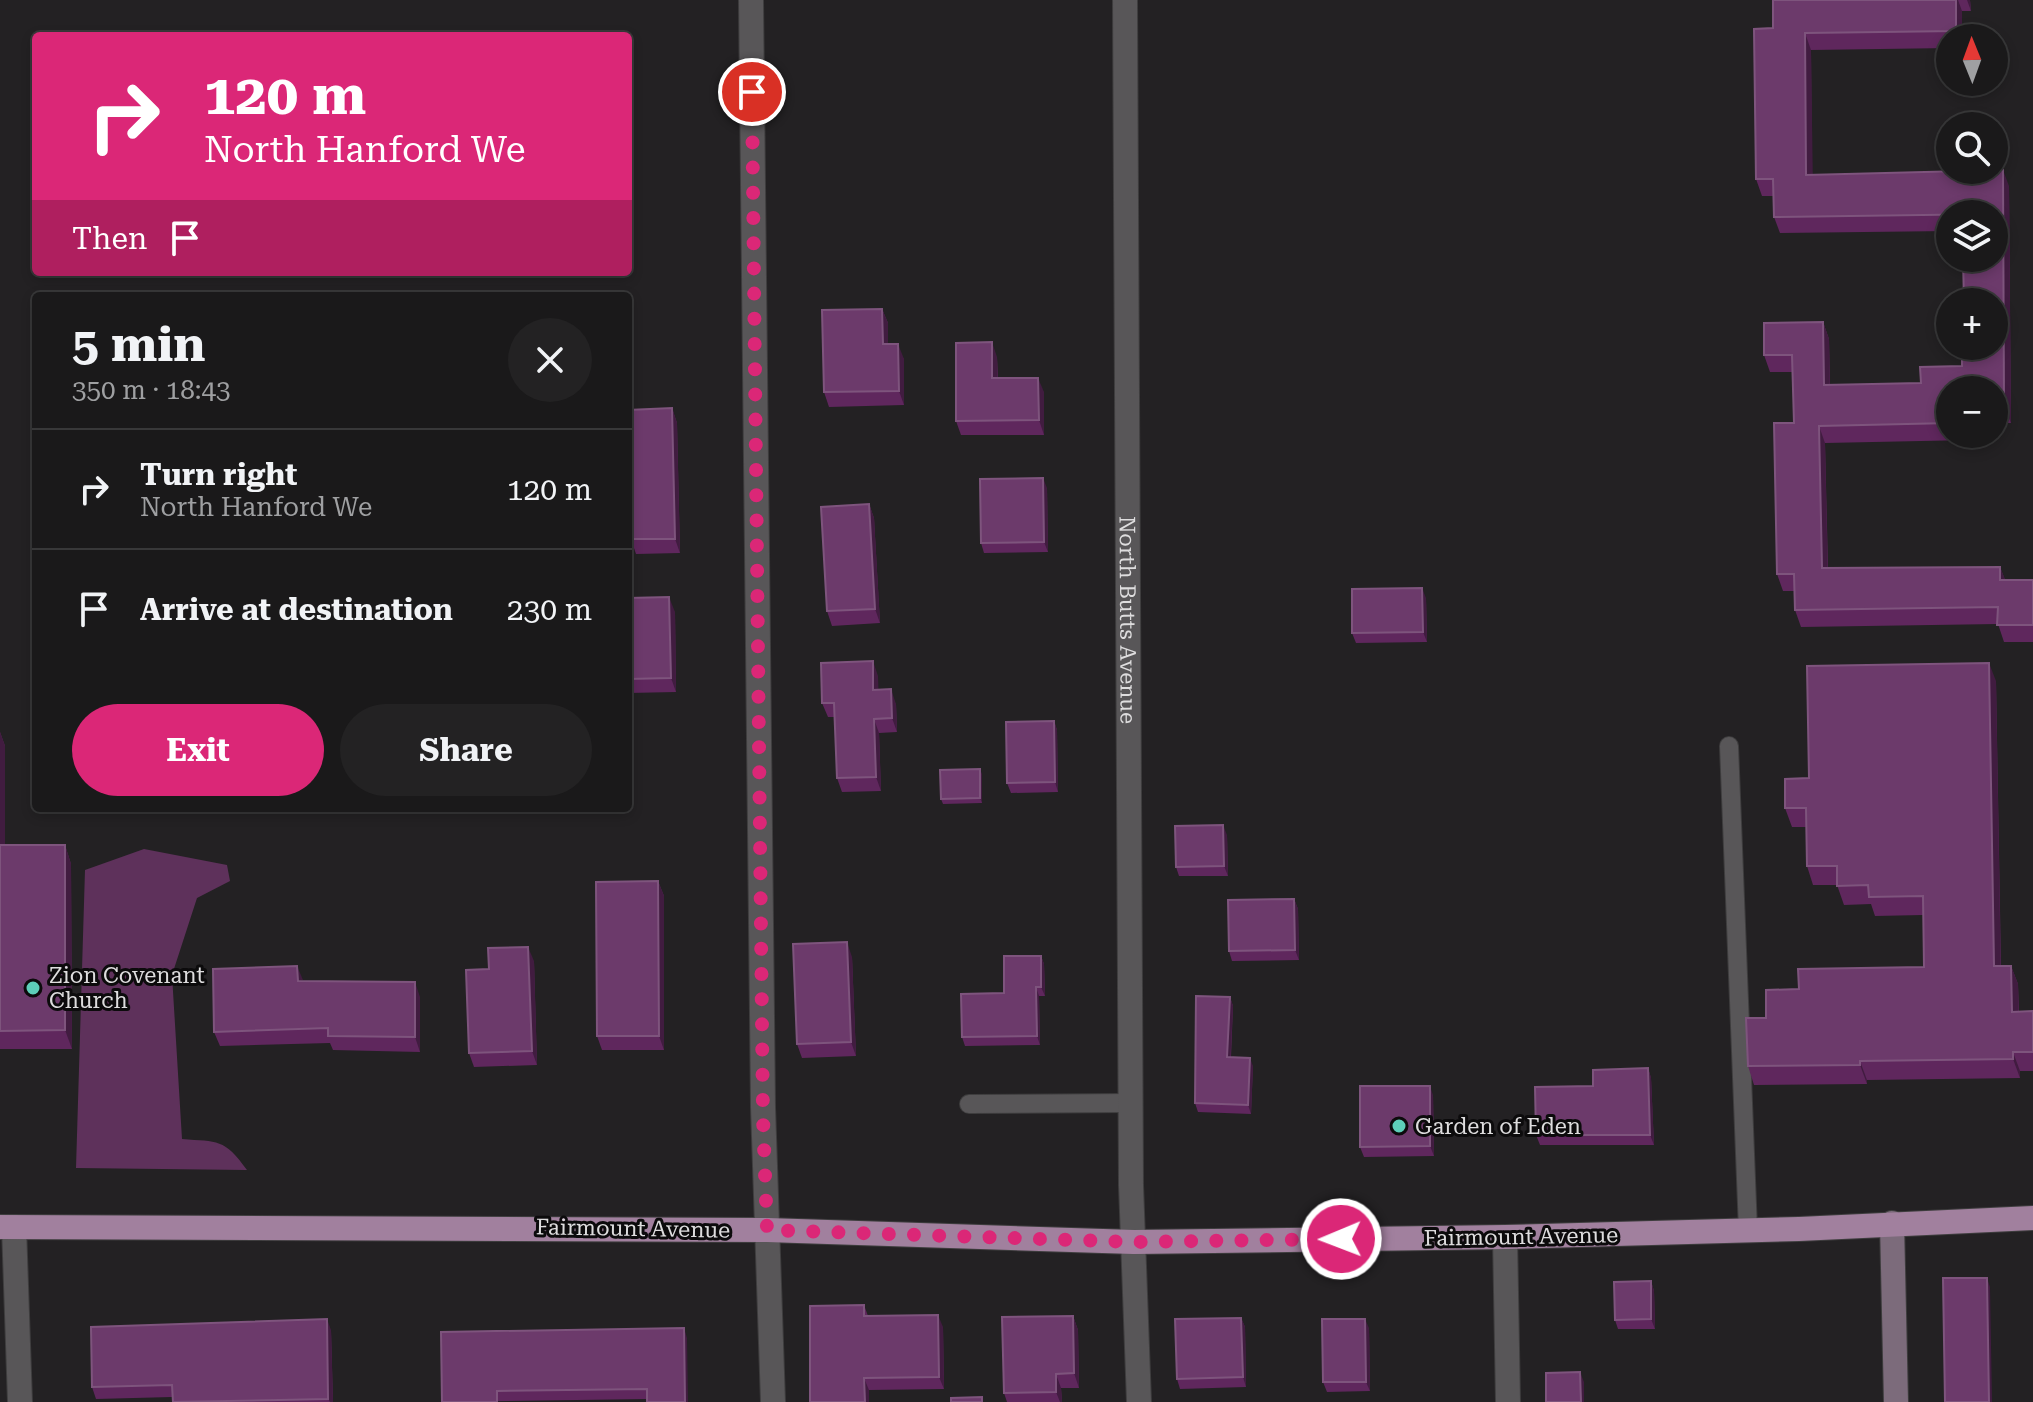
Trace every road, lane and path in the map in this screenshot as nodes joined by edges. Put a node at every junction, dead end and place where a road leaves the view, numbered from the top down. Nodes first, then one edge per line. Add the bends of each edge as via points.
1 (751, 0) edge
2 (1125, 0) edge
3 (1729, 746) dead end
4 (1130, 1103) junction
5 (969, 1104) dead end
6 (2033, 1218) edge
7 (1892, 1223) junction
8 (7, 1227) edge
9 (767, 1230) junction
10 (1748, 1230) junction
11 (1505, 1237) junction
12 (1134, 1242) junction
13 (20, 1402) edge
14 (773, 1402) edge
15 (1139, 1402) edge
16 (1508, 1402) edge
17 (1896, 1402) edge

1 - 9 street
2 - 4 street, North Butts Avenue
3 - 10 lane
4 - 5 lane
4 - 12 street, North Butts Avenue
6 - 7 main road, Fairmount Avenue
7 - 10 main road, Fairmount Avenue
7 - 17 street
8 - 9 main road, Fairmount Avenue
8 - 13 street
9 - 12 main road, Fairmount Avenue
9 - 14 street
10 - 11 main road, Fairmount Avenue
11 - 12 main road, Fairmount Avenue
11 - 16 street
12 - 15 street, North Butts Avenue

